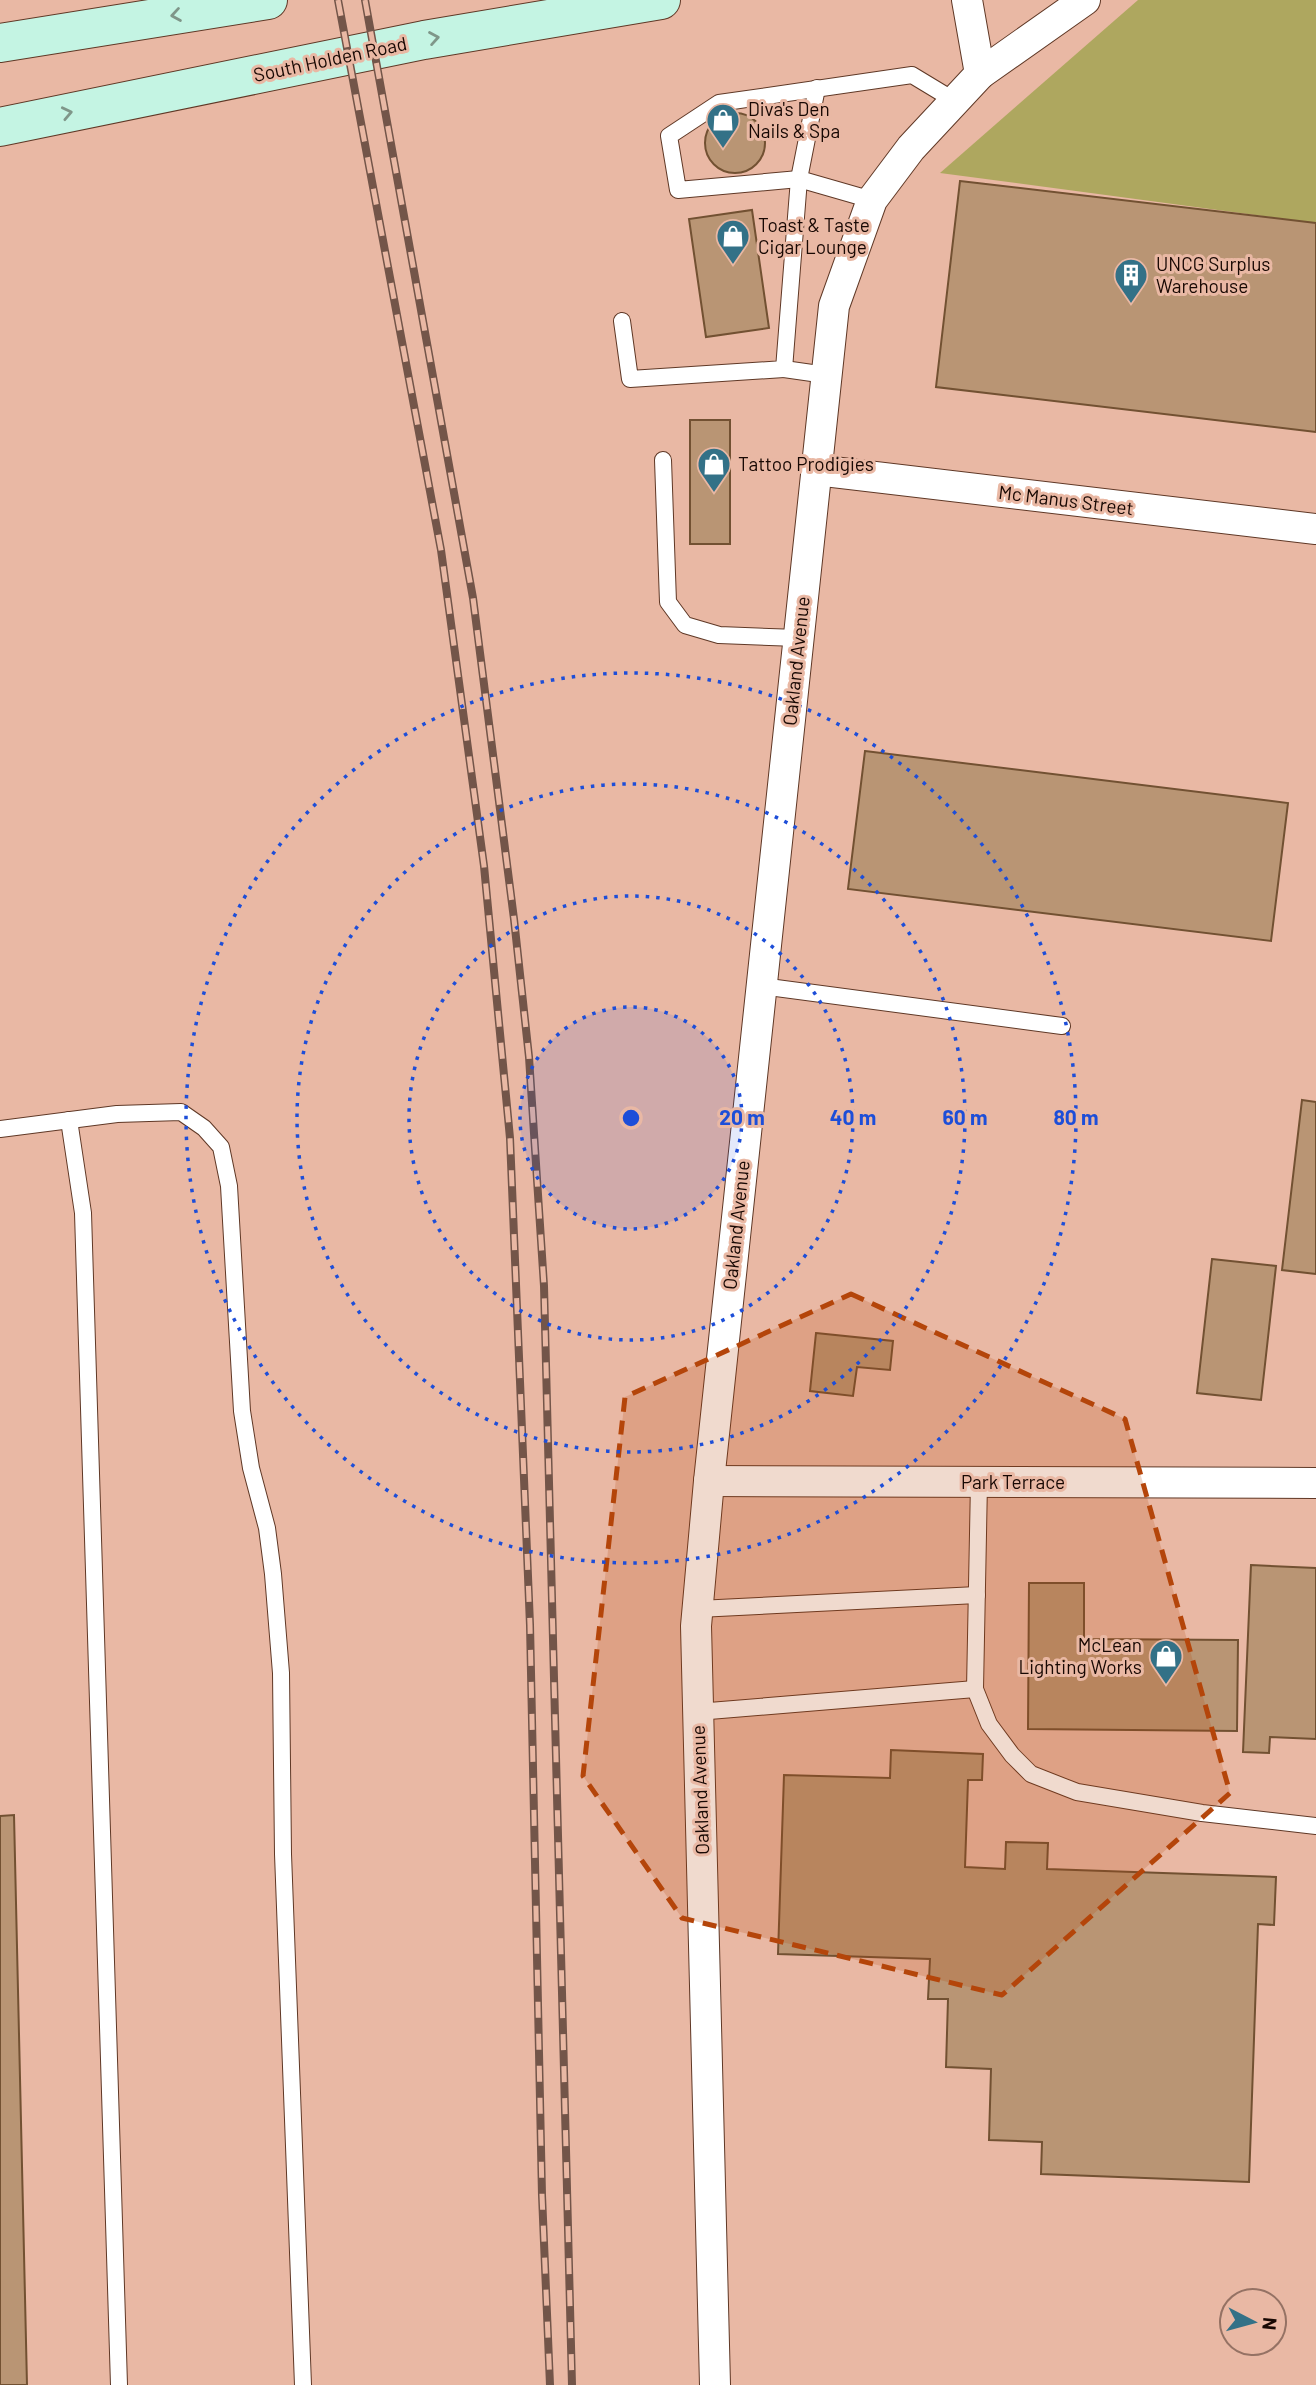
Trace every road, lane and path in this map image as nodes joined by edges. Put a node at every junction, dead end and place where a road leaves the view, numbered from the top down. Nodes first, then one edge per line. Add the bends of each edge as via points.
1 (268, 0) edge
2 (661, 0) edge
3 (967, 0) edge
4 (1085, 0) edge
5 (0, 43) edge
6 (980, 74) junction
7 (817, 88) junction
8 (955, 101) junction
9 (0, 127) edge
10 (799, 178) junction
11 (873, 200) junction
12 (622, 321) dead end
13 (784, 369) junction
14 (826, 375) junction
15 (663, 460) dead end
16 (816, 470) junction
17 (1316, 530) edge
18 (798, 638) junction
19 (761, 986) junction
20 (1062, 1026) dead end
21 (69, 1120) junction
22 (0, 1129) edge
23 (709, 1481) junction
24 (979, 1482) junction
25 (1316, 1483) edge
26 (977, 1595) junction
27 (698, 1609) junction
28 (975, 1689) junction
29 (698, 1712) junction
30 (1316, 1826) edge
31 (119, 2385) edge
32 (303, 2385) edge
33 (715, 2385) edge

1 -> 5 main road
9 -> 2 main road, South Holden Road via 424,40
3 - 6 street
4 - 6 street, Oakland Avenue
6 - 8 street, Oakland Avenue
7 - 8 lane via 912,75
7 - 10 lane
7 - 10 lane via 719,103 669,136 678,190
8 - 11 street, Oakland Avenue via 911,148
10 - 11 lane
10 - 13 lane
11 - 14 street, Oakland Avenue via 834,306
12 - 13 lane via 630,379
13 - 14 lane
14 - 16 street, Oakland Avenue
15 - 18 lane via 668,602 685,625 719,635
16 - 17 street, Mc Manus Street
16 - 18 street, Oakland Avenue
18 - 19 street, Oakland Avenue
19 - 20 lane
19 - 23 street, Oakland Avenue
21 - 22 lane
21 - 31 lane via 83,1213
21 - 32 lane via 181,1112 221,1147 229,1186 242,1411 267,1528 281,1673 282,1854
23 - 24 street, Park Terrace
23 - 27 street, Oakland Avenue
24 - 25 street, Park Terrace
24 - 26 lane
26 - 27 lane
26 - 28 lane
27 - 29 street, Oakland Avenue
28 - 29 lane
28 - 30 lane via 989,1724 1031,1774 1077,1792
29 - 33 street, Oakland Avenue

